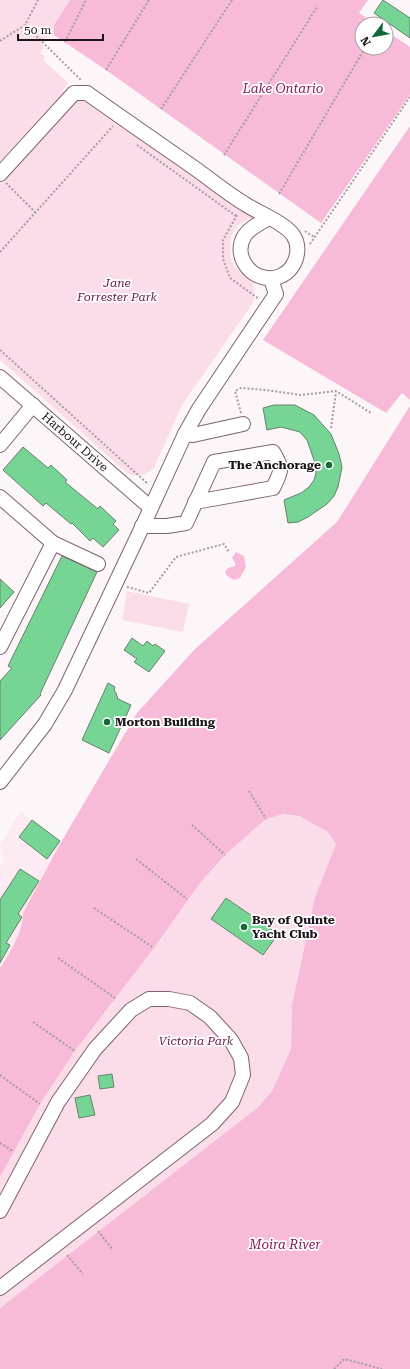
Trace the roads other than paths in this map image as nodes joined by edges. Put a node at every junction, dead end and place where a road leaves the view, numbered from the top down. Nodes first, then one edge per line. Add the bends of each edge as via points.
1 (2, 178) edge
2 (269, 218) junction
3 (271, 279) junction
4 (0, 377) edge
5 (32, 405) junction
6 (243, 424) road end
7 (184, 434) junction
8 (0, 445) edge
9 (0, 497) edge
10 (195, 502) junction
11 (151, 508) junction
12 (142, 526) junction
13 (53, 543) junction
14 (98, 564) dead end
15 (0, 647) edge
16 (0, 782) edge
17 (0, 1211) edge
18 (0, 1288) edge

1 - 2 street via 74,93 86,93 244,204
2 - 3 street via 287,228 297,244 297,254 289,271
2 - 3 street via 251,228 244,237 241,256 245,266 253,273
3 - 7 street via 276,294
4 - 5 street, Harbour Drive
5 - 8 street
5 - 11 street, Harbour Drive
6 - 7 street via 193,436
7 - 11 street
9 - 13 street
10 - 10 street via 273,488 281,470 273,452 214,462
10 - 12 street via 186,524
11 - 12 street
12 - 16 street via 65,690 45,724
13 - 14 street
13 - 15 street
17 - 18 street via 58,1102 95,1049 131,1010 150,999 169,999 190,1004 210,1017 231,1040 241,1058 243,1075 232,1102 217,1119

